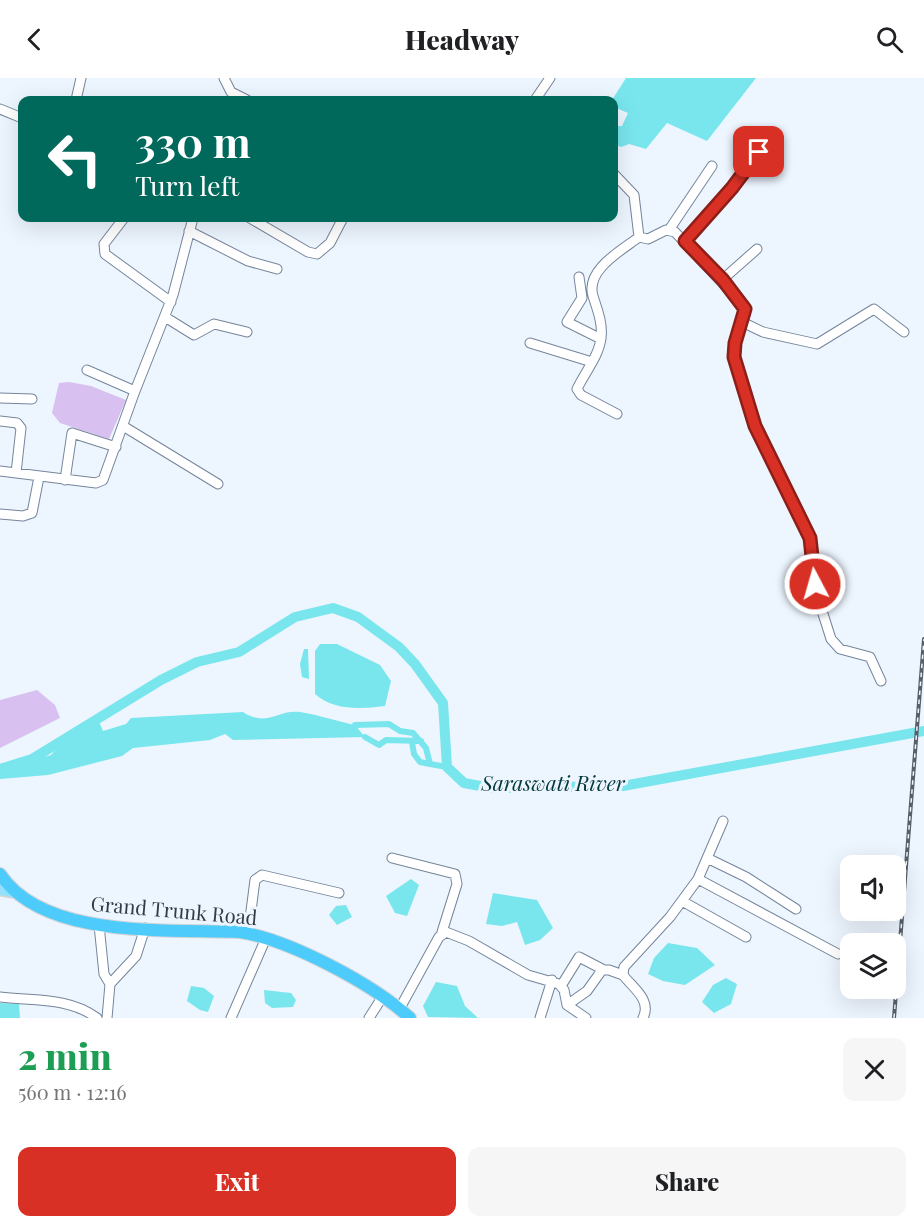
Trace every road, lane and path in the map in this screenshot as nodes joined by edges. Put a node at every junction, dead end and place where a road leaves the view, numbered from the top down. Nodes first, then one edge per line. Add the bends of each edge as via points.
1 (81, 78) edge
2 (224, 78) edge
3 (550, 78) edge
4 (77, 96) edge
5 (240, 96) edge
6 (538, 96) edge
7 (0, 109) edge
8 (18, 116) edge
9 (766, 134) dead end
10 (712, 166) dead end
11 (618, 178) edge
12 (121, 222) edge
13 (191, 222) edge
14 (257, 222) edge
15 (341, 222) edge
16 (669, 230) junction
17 (189, 231) junction
18 (639, 237) junction
19 (685, 241) junction
20 (757, 249) dead end
21 (277, 269) dead end
22 (579, 277) dead end
23 (723, 280) junction
24 (171, 302) junction
25 (165, 317) junction
26 (742, 322) junction
27 (247, 332) dead end
28 (904, 332) dead end
29 (601, 339) junction
30 (530, 342) dead end
31 (592, 362) junction
32 (87, 370) dead end
33 (135, 391) junction
34 (0, 398) edge
35 (32, 399) dead end
36 (617, 414) dead end
37 (0, 421) edge
38 (123, 426) junction
39 (116, 447) junction
40 (0, 471) edge
41 (16, 473) junction
42 (39, 477) junction
43 (65, 480) junction
44 (218, 484) dead end
45 (0, 514) edge
46 (881, 681) dead end
47 (723, 821) dead end
48 (392, 858) dead end
49 (708, 858) junction
50 (0, 874) edge
51 (698, 879) junction
52 (0, 890) edge
53 (18, 893) junction
54 (339, 893) dead end
55 (682, 901) junction
56 (796, 909) dead end
57 (99, 926) junction
58 (145, 928) junction
59 (442, 933) junction
60 (248, 934) junction
61 (746, 937) dead end
62 (266, 938) junction
63 (838, 954) dead end
64 (604, 970) junction
65 (623, 975) junction
66 (552, 980) junction
67 (110, 984) junction
68 (561, 986) junction
69 (383, 996) junction
70 (0, 997) edge
71 (567, 1005) junction
72 (400, 1008) junction
73 (97, 1018) edge
74 (107, 1018) edge
75 (231, 1018) edge
76 (369, 1018) edge
77 (410, 1018) edge
78 (540, 1018) edge
79 (586, 1018) edge
80 (643, 1018) edge

1 - 4 street
2 - 5 street via 229,90
3 - 6 street
7 - 8 street
9 - 19 street via 756,157
10 - 16 street
11 - 18 street via 634,195
12 - 24 street via 106,241 105,254
13 - 17 street
14 - 15 street via 317,254 330,243
16 - 18 street via 648,239
16 - 19 street
17 - 21 street via 248,261
17 - 24 street
18 - 29 street via 604,264 593,284
19 - 23 street
20 - 23 street
22 - 29 street via 582,298 567,322
23 - 26 street via 743,305
24 - 25 street
25 - 27 street via 194,336 214,324
25 - 33 street
26 - 28 street via 763,332 817,344 874,309
26 - 46 street via 735,343 736,365 755,426 810,538 817,595 831,639 840,649 870,657
29 - 31 street
30 - 31 street
31 - 36 street via 578,386 579,394
32 - 33 street
33 - 38 street
34 - 35 street
37 - 41 street via 20,425
38 - 39 street
38 - 44 street
39 - 43 street via 100,483
39 - 43 street via 72,433
40 - 41 street
41 - 42 street
42 - 43 street
42 - 45 street via 32,513
47 - 49 street
48 - 59 street via 455,874 458,884
49 - 51 street
49 - 56 street
50 - 53 highway, Grand Trunk Road
51 - 55 street
51 - 63 street
52 - 53 main road
53 - 57 highway, Grand Trunk Road via 61,918
54 - 60 street via 261,875 255,880
55 - 61 street
55 - 65 street via 627,964
57 - 58 highway, Grand Trunk Road
57 - 67 street via 104,974
58 - 60 highway, Grand Trunk Road
58 - 67 street via 135,956
59 - 66 street via 451,932 528,975
59 - 72 street
60 - 62 highway, Grand Trunk Road
62 - 69 highway, Grand Trunk Road
62 - 75 street
64 - 65 street
64 - 68 street via 579,957
64 - 71 street via 587,991
65 - 80 street via 645,1002
66 - 68 street
66 - 78 street
67 - 74 street
68 - 71 street
69 - 72 highway, Grand Trunk Road
69 - 76 street
70 - 73 street via 40,999 83,1008
71 - 79 street
72 - 77 highway, Grand Trunk Road

